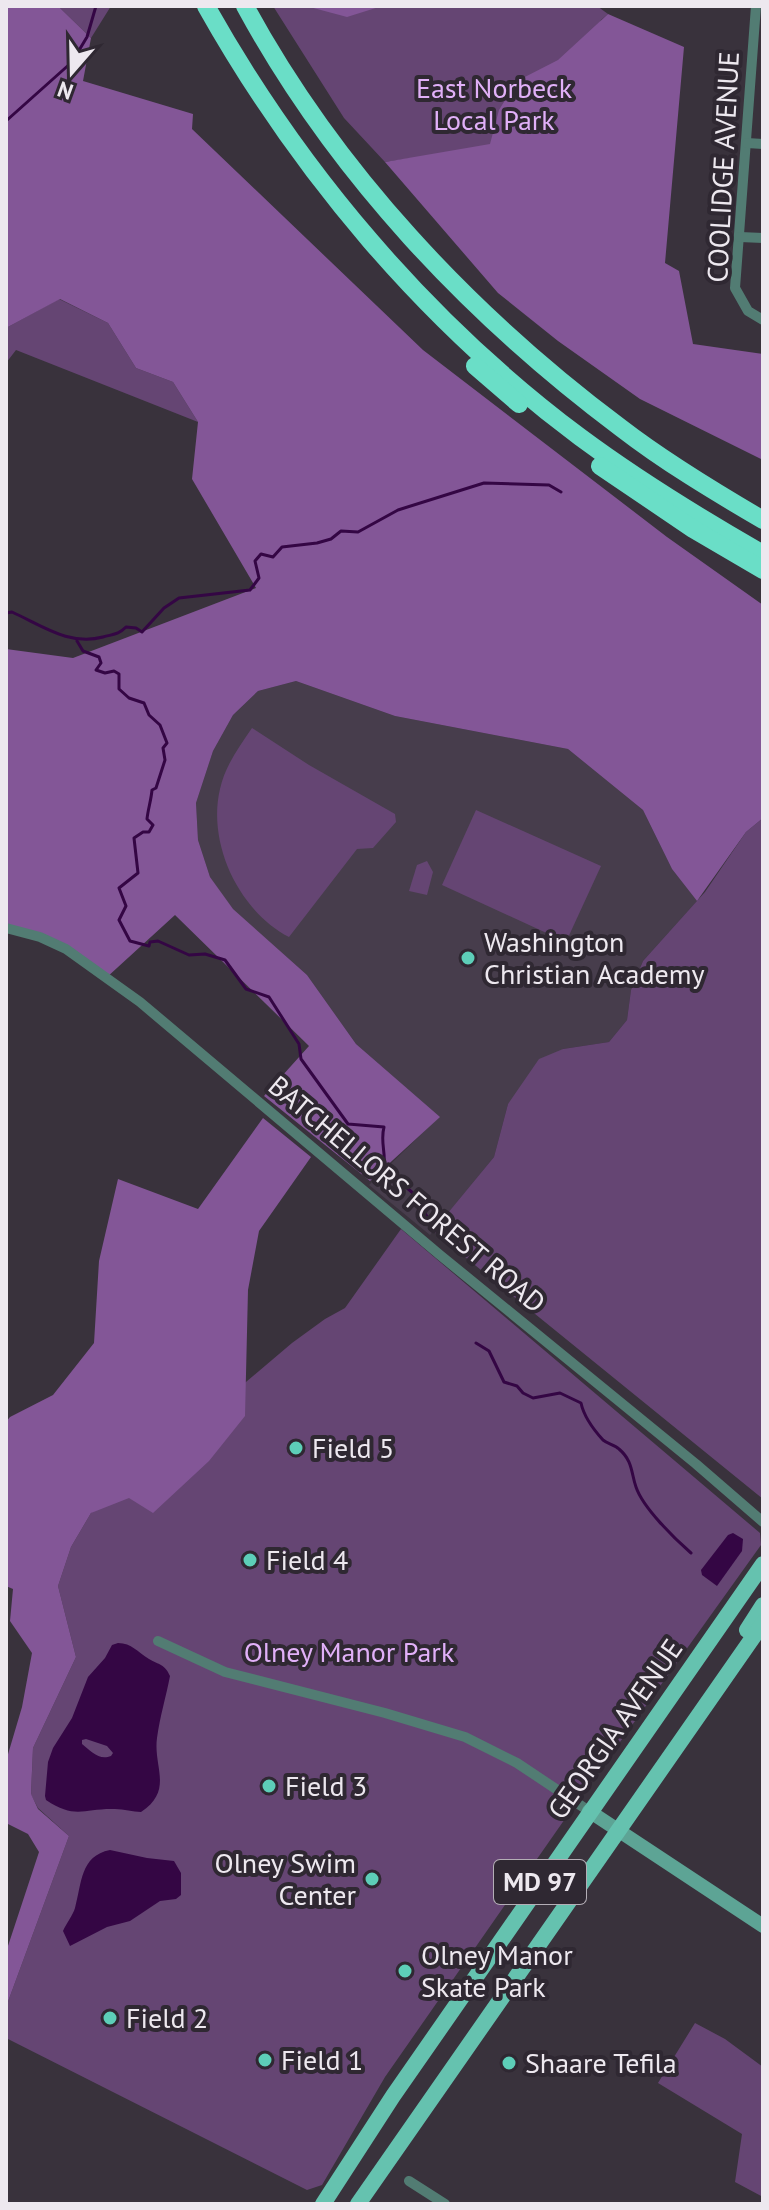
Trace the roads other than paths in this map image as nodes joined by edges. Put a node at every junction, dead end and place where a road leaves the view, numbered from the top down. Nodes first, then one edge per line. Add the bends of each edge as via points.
1 (206, 6) edge
2 (245, 6) edge
3 (756, 6) edge
4 (747, 143) junction
5 (763, 144) edge
6 (345, 214) junction
7 (740, 237) junction
8 (763, 238) edge
9 (763, 320) edge
10 (653, 450) junction
11 (763, 505) edge
12 (763, 520) edge
13 (763, 554) edge
14 (763, 570) edge
15 (6, 928) edge
16 (763, 1522) edge
17 (763, 1564) edge
18 (763, 1605) edge
19 (761, 1627) edge
20 (158, 1641) dead end
21 (728, 1674) junction
22 (589, 1811) junction
23 (618, 1830) junction
24 (763, 1926) edge
25 (409, 2181) dead end
26 (323, 2204) edge
27 (358, 2204) edge
28 (445, 2204) edge

1 - 6 highway via 240,66
2 - 10 highway via 318,123 409,237 508,337
3 - 4 street, COOLIDGE AVENUE
4 - 5 street
4 - 7 street, COOLIDGE AVENUE
6 - 13 highway via 439,315 579,437
6 - 14 highway via 354,240 500,388 631,489
7 - 8 street
7 - 9 street, COOLIDGE AVENUE via 735,288 748,311
10 - 11 highway
10 - 12 highway
15 - 16 street, BATCHELLORS FOREST ROAD via 66,949 140,1002
17 - 22 main road, GEORGIA AVENUE / MD 97
18 - 21 main road via 728,1658
19 - 21 main road, MD 97
20 - 22 street via 225,1672 465,1737 517,1763
21 - 23 main road, MD 97
22 - 23 street
22 - 26 main road, GEORGIA AVENUE / MD 97
23 - 24 street
23 - 27 main road, MD 97
25 - 28 street

